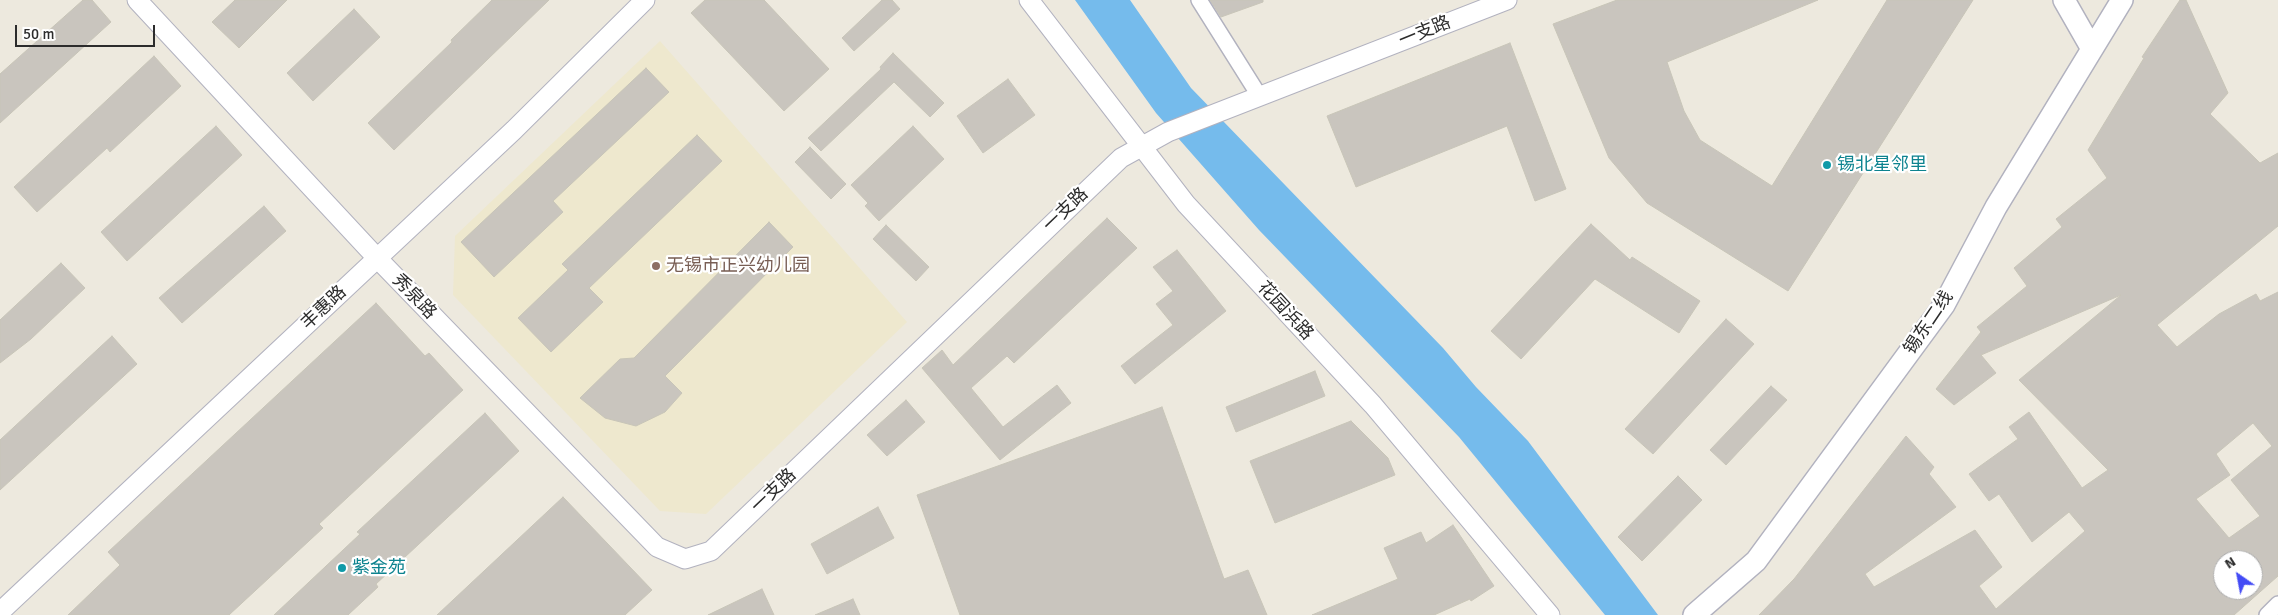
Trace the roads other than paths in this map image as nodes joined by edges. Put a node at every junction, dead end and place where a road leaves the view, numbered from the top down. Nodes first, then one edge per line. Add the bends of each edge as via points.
1 (137, 0) edge
2 (645, 0) edge
3 (1029, 0) edge
4 (1199, 0) edge
5 (1507, 0) edge
6 (2064, 0) edge
7 (2122, 0) edge
8 (2092, 49) junction
9 (1260, 98) junction
10 (1140, 147) junction
11 (377, 258) junction
12 (711, 552) joint
13 (2278, 604) edge
14 (0, 612) edge
15 (1550, 615) edge
16 (1694, 615) edge
17 (2267, 615) edge

1 - 11 street, 秀泉路
2 - 11 street, 丰惠路 via 514,130
3 - 10 street, 花园浜路
4 - 9 street
5 - 9 street, 一支路
6 - 8 main road
7 - 8 main road, 锡东二线
8 - 16 main road, 锡东二线 via 1996,207 1944,305 1756,561
9 - 10 street, 一支路 via 1168,132
10 - 12 street, 一支路 via 1120,158
10 - 15 street, 花园浜路 via 1186,204 1373,405
11 - 12 street, 秀泉路 via 657,547 685,559
11 - 14 street, 丰惠路
13 - 17 street

